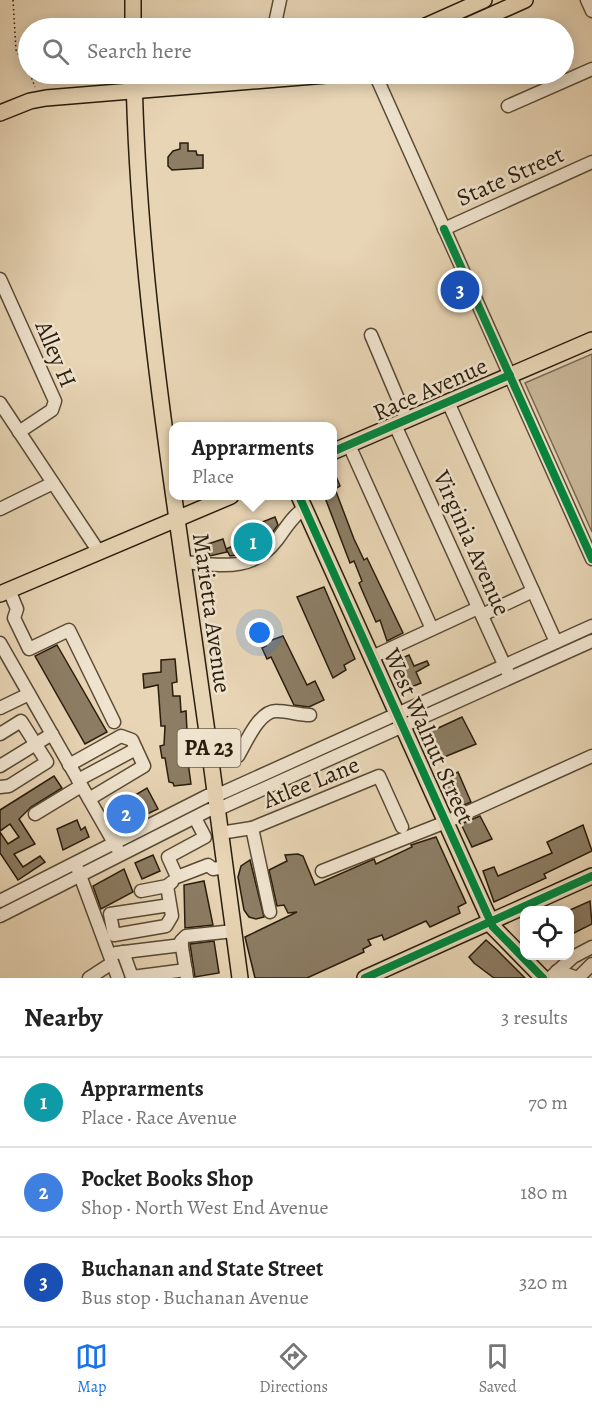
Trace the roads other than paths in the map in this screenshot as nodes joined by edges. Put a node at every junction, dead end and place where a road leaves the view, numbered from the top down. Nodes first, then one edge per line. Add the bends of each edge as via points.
1 (133, 0) edge
2 (280, 0) edge
3 (484, 0) edge
4 (525, 0) edge
5 (587, 0) edge
6 (592, 11) edge
7 (133, 18) edge
8 (276, 18) edge
9 (444, 18) edge
10 (484, 18) edge
11 (592, 69) edge
12 (574, 77) edge
13 (135, 84) edge
14 (191, 84) edge
15 (379, 84) edge
16 (558, 84) edge
17 (135, 89) junction
18 (508, 106) dead end
19 (0, 113) edge
20 (592, 162) edge
21 (444, 229) junction
22 (0, 279) edge
23 (371, 335) dead end
24 (592, 340) edge
25 (510, 375) junction
26 (448, 402) junction
27 (0, 403) edge
28 (401, 423) junction
29 (19, 432) junction
30 (350, 445) junction
31 (337, 451) edge
32 (169, 461) edge
33 (53, 483) junction
34 (174, 500) edge
35 (220, 500) edge
36 (302, 502) edge
37 (0, 509) edge
38 (176, 519) junction
39 (99, 552) junction
40 (592, 559) edge
41 (183, 562) junction
42 (533, 591) junction
43 (4, 592) edge
44 (480, 612) junction
45 (592, 626) edge
46 (432, 629) junction
47 (592, 641) edge
48 (556, 642) junction
49 (0, 644) edge
50 (372, 657) junction
51 (5, 663) edge
52 (505, 666) junction
53 (510, 678) junction
54 (29, 694) junction
55 (0, 708) edge
56 (310, 715) dead end
57 (400, 720) junction
58 (114, 723) dead end
59 (0, 734) edge
60 (52, 734) junction
61 (35, 744) junction
62 (136, 749) junction
63 (238, 756) dead end
64 (592, 756) edge
65 (69, 765) junction
66 (0, 766) edge
67 (80, 783) junction
68 (0, 787) edge
69 (89, 799) junction
70 (216, 802) junction
71 (35, 814) dead end
72 (195, 818) junction
73 (446, 822) junction
74 (402, 827) dead end
75 (252, 828) junction
76 (213, 835) junction
77 (115, 843) junction
78 (121, 855) junction
79 (76, 863) junction
80 (225, 867) junction
81 (322, 871) dead end
82 (80, 876) junction
83 (592, 876) edge
84 (177, 877) junction
85 (167, 886) junction
86 (141, 891) dead end
87 (0, 901) edge
88 (170, 905) junction
89 (270, 912) dead end
90 (0, 916) edge
91 (491, 921) junction
92 (234, 931) junction
93 (108, 934) junction
94 (182, 945) junction
95 (592, 947) edge
96 (123, 952) junction
97 (111, 958) junction
98 (592, 964) edge
99 (186, 974) edge
100 (554, 974) edge
101 (89, 978) edge
102 (118, 978) edge
103 (132, 978) edge
104 (240, 978) edge
105 (365, 978) edge
106 (543, 978) edge
107 (578, 978) edge

1 - 7 main road
2 - 8 street
3 - 9 main road
4 - 10 main road
5 - 6 street
11 - 12 street
13 - 17 main road, Marietta Avenue / PA 23
14 - 17 main road
15 - 21 street
16 - 18 street
17 - 19 main road via 38,100
17 - 32 main road, Marietta Avenue / PA 23 via 142,239
20 - 21 street, State Street
21 - 25 street
22 - 29 street, Alley H via 55,401 52,410
23 - 28 street, Virginia Avenue
24 - 25 main road, Race Avenue
25 - 26 main road, Race Avenue
25 - 40 street
26 - 28 main road, Race Avenue
26 - 42 street
27 - 29 street
28 - 30 main road, Race Avenue
28 - 44 street, Virginia Avenue
29 - 33 street
30 - 31 main road, Race Avenue
30 - 46 street
33 - 37 street
33 - 39 street
34 - 38 main road, Marietta Avenue / PA 23
35 - 38 main road
36 - 41 street via 267,554 238,566
36 - 50 main road, West Walnut Street
38 - 39 main road
38 - 41 main road, Marietta Avenue / PA 23
39 - 43 main road
41 - 70 main road, Marietta Avenue / PA 23
42 - 44 street
42 - 48 street
43 - 58 street via 16,609 14,618 29,649 69,630
44 - 46 street
44 - 52 street, Virginia Avenue
45 - 48 street
46 - 50 street
47 - 53 street
48 - 52 street
49 - 51 street
50 - 57 main road, West Walnut Street
51 - 54 street
52 - 53 street, Virginia Avenue
52 - 57 street
53 - 57 street
54 - 55 street
54 - 60 street
56 - 63 street via 267,713
57 - 70 street
57 - 73 main road, West Walnut Street
59 - 61 street via 21,721
60 - 61 street
60 - 65 street
61 - 66 street
61 - 68 street via 47,762 9,786
62 - 65 street via 132,740 121,736
62 - 67 street
62 - 69 street via 144,766
64 - 73 street
65 - 67 street
67 - 69 street
67 - 71 street
69 - 77 street
70 - 72 street
70 - 76 main road, Marietta Avenue / PA 23
70 - 77 street
72 - 76 street
72 - 78 street
73 - 81 street
73 - 91 main road, West Walnut Street
74 - 75 street, Atlee Lane via 379,776
75 - 76 street
75 - 89 street, Atlee Lane
76 - 80 main road, Marietta Avenue / PA 23
76 - 84 street via 168,857
77 - 78 street
77 - 79 street
78 - 82 street
79 - 82 street
79 - 87 street
80 - 84 street via 207,866
80 - 92 main road, Marietta Avenue / PA 23
82 - 90 street
82 - 93 street
83 - 91 main road
84 - 85 street
85 - 86 street
85 - 88 street
88 - 93 street via 110,914
88 - 93 street via 172,916 166,926
91 - 105 main road
91 - 106 main road, West Walnut Street via 496,931
92 - 94 street via 186,936
92 - 104 main road, Marietta Avenue / PA 23
93 - 97 street
94 - 96 street
94 - 99 street
95 - 100 street
96 - 97 street
96 - 103 street
97 - 101 street
97 - 102 street
98 - 107 street
99 - 103 street
100 - 107 street

